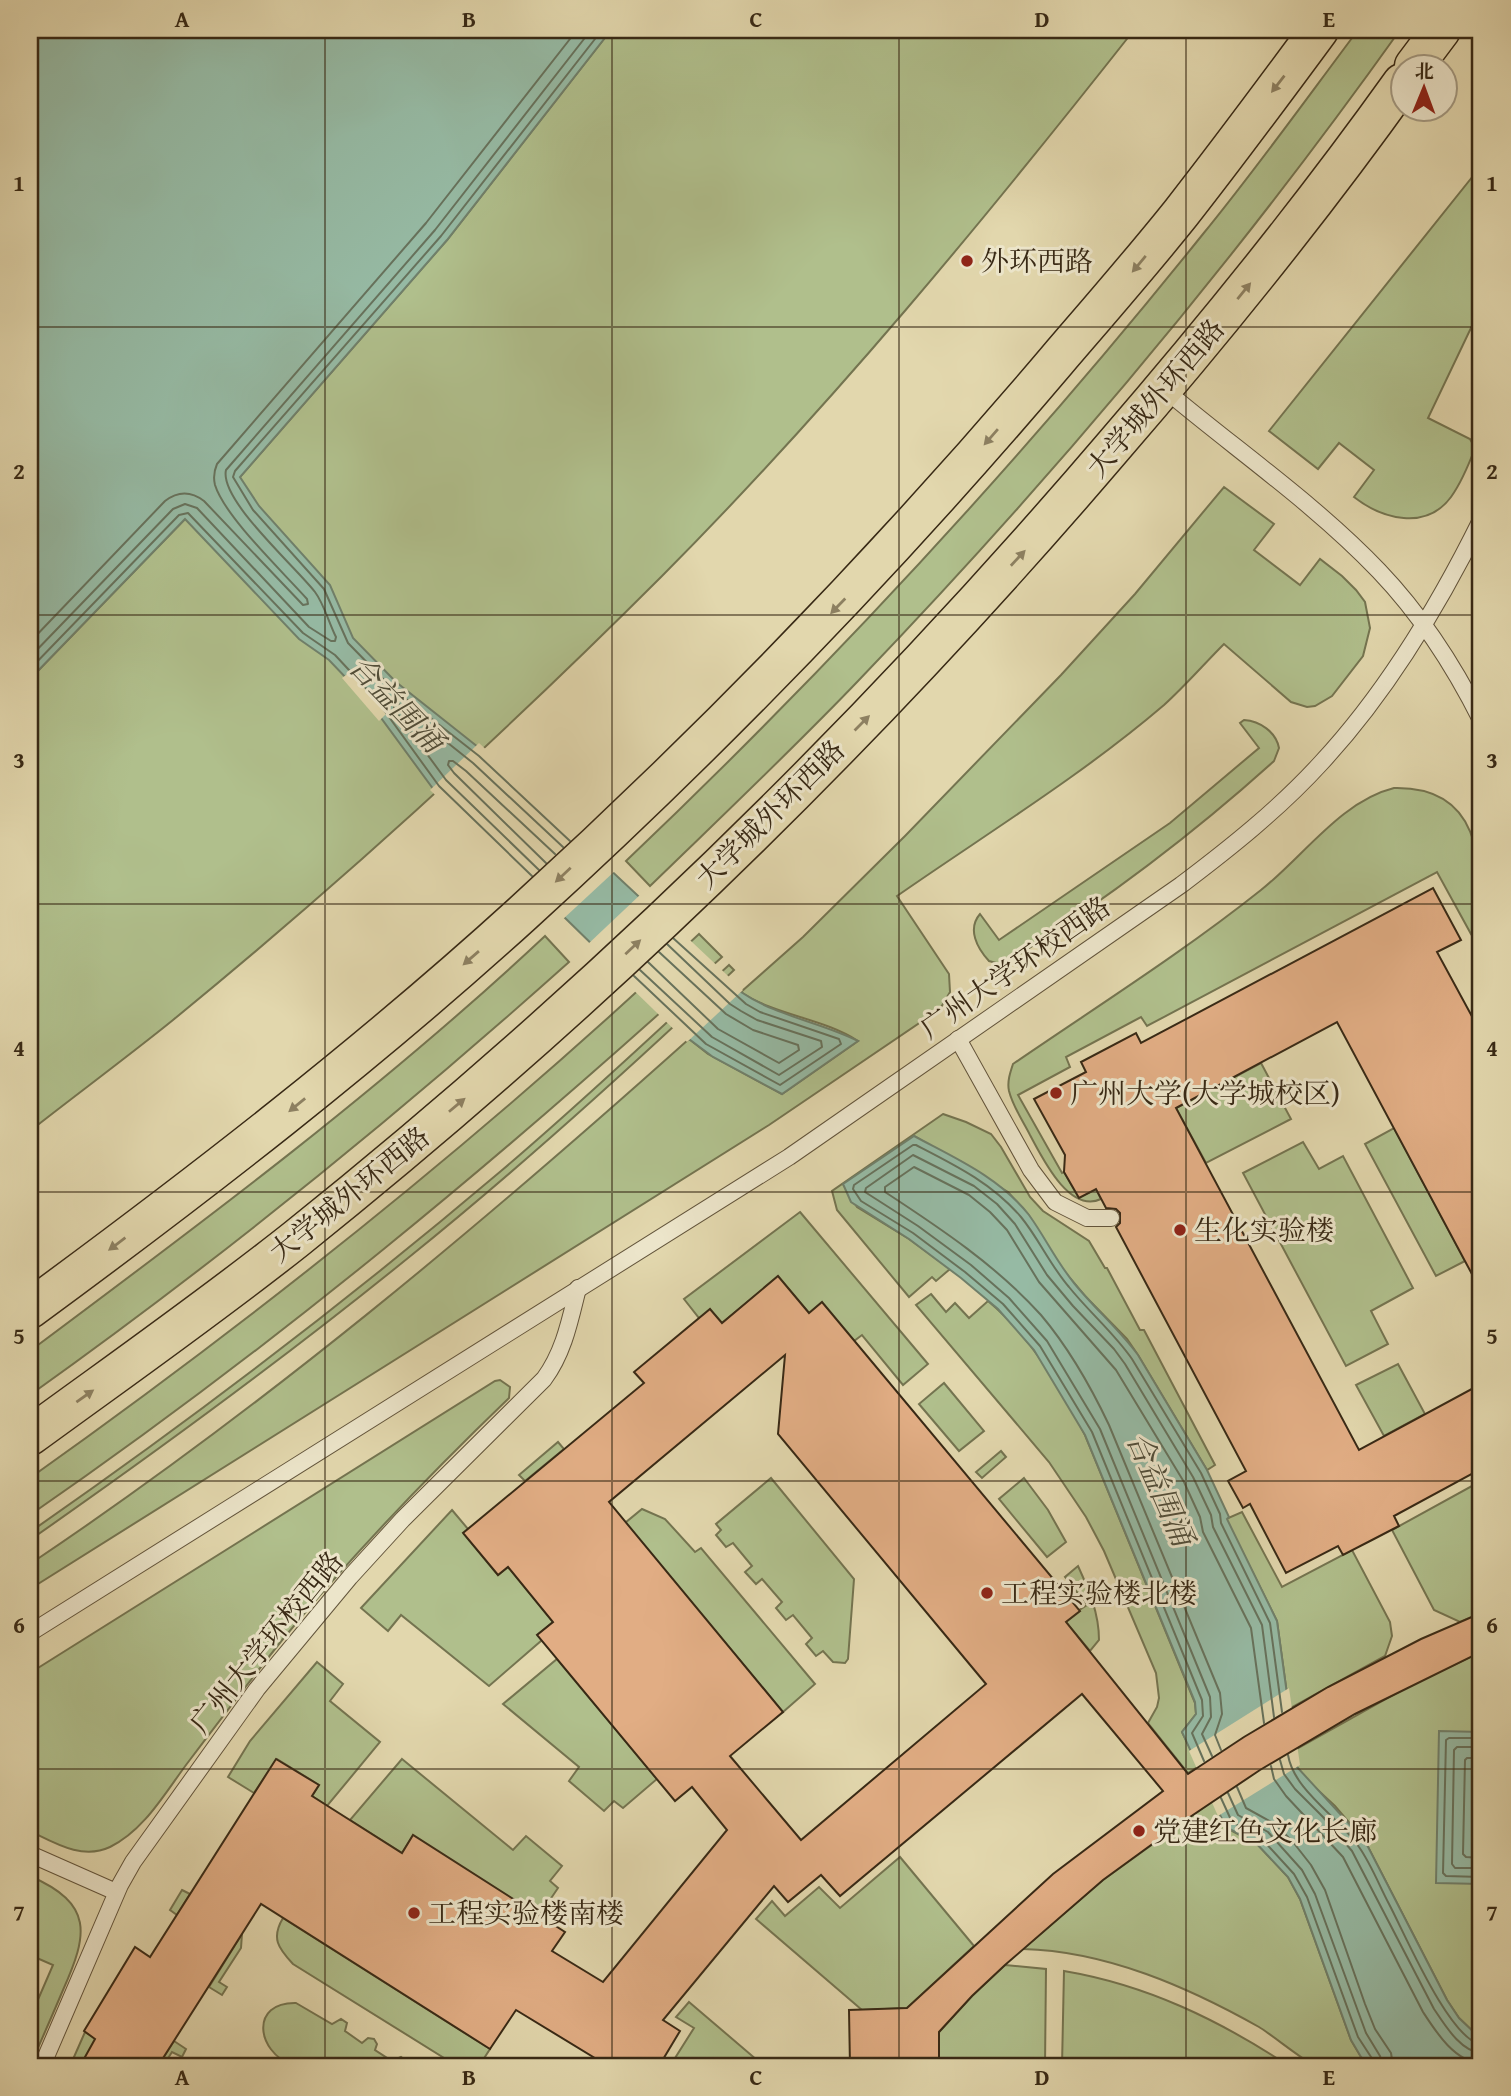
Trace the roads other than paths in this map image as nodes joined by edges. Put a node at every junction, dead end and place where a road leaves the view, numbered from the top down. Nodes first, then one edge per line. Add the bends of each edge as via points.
1 (1319, 30) edge
2 (1441, 30) edge
3 (1424, 52) edge
4 (1388, 102) edge
5 (1164, 388) junction
6 (1481, 520) edge
7 (1424, 624) junction
8 (1481, 720) edge
9 (958, 1039) junction
10 (1111, 1218) dead end
11 (578, 1288) junction
12 (30, 1309) edge
13 (30, 1436) edge
14 (30, 1633) edge
15 (30, 1854) edge
16 (116, 1892) junction
17 (42, 2066) edge

1 -> 12 main road via 1181,213 968,464 838,606 664,781 378,1038 175,1201
2 - 3 main road
5 -> 4 main road, 大学城外环西路 via 1271,258
5 - 7 lane via 1343,537
13 -> 5 main road, 大学城外环西路 via 295,1239 482,1084 592,985 882,704 1030,544
6 - 7 lane, 广州大学环校西路
7 - 8 lane
7 - 9 lane, 广州大学环校西路 via 1395,670 1326,757 1233,846
9 - 10 lane via 1042,1187 1071,1211 1087,1218
9 - 11 lane, 广州大学环校西路 via 789,1157
11 - 14 lane, 广州大学环校西路
11 - 16 lane, 广州大学环校西路 via 562,1347 544,1379 403,1519 327,1604 229,1727 132,1861
15 - 16 lane
16 - 17 lane, 广州大学环校西路

